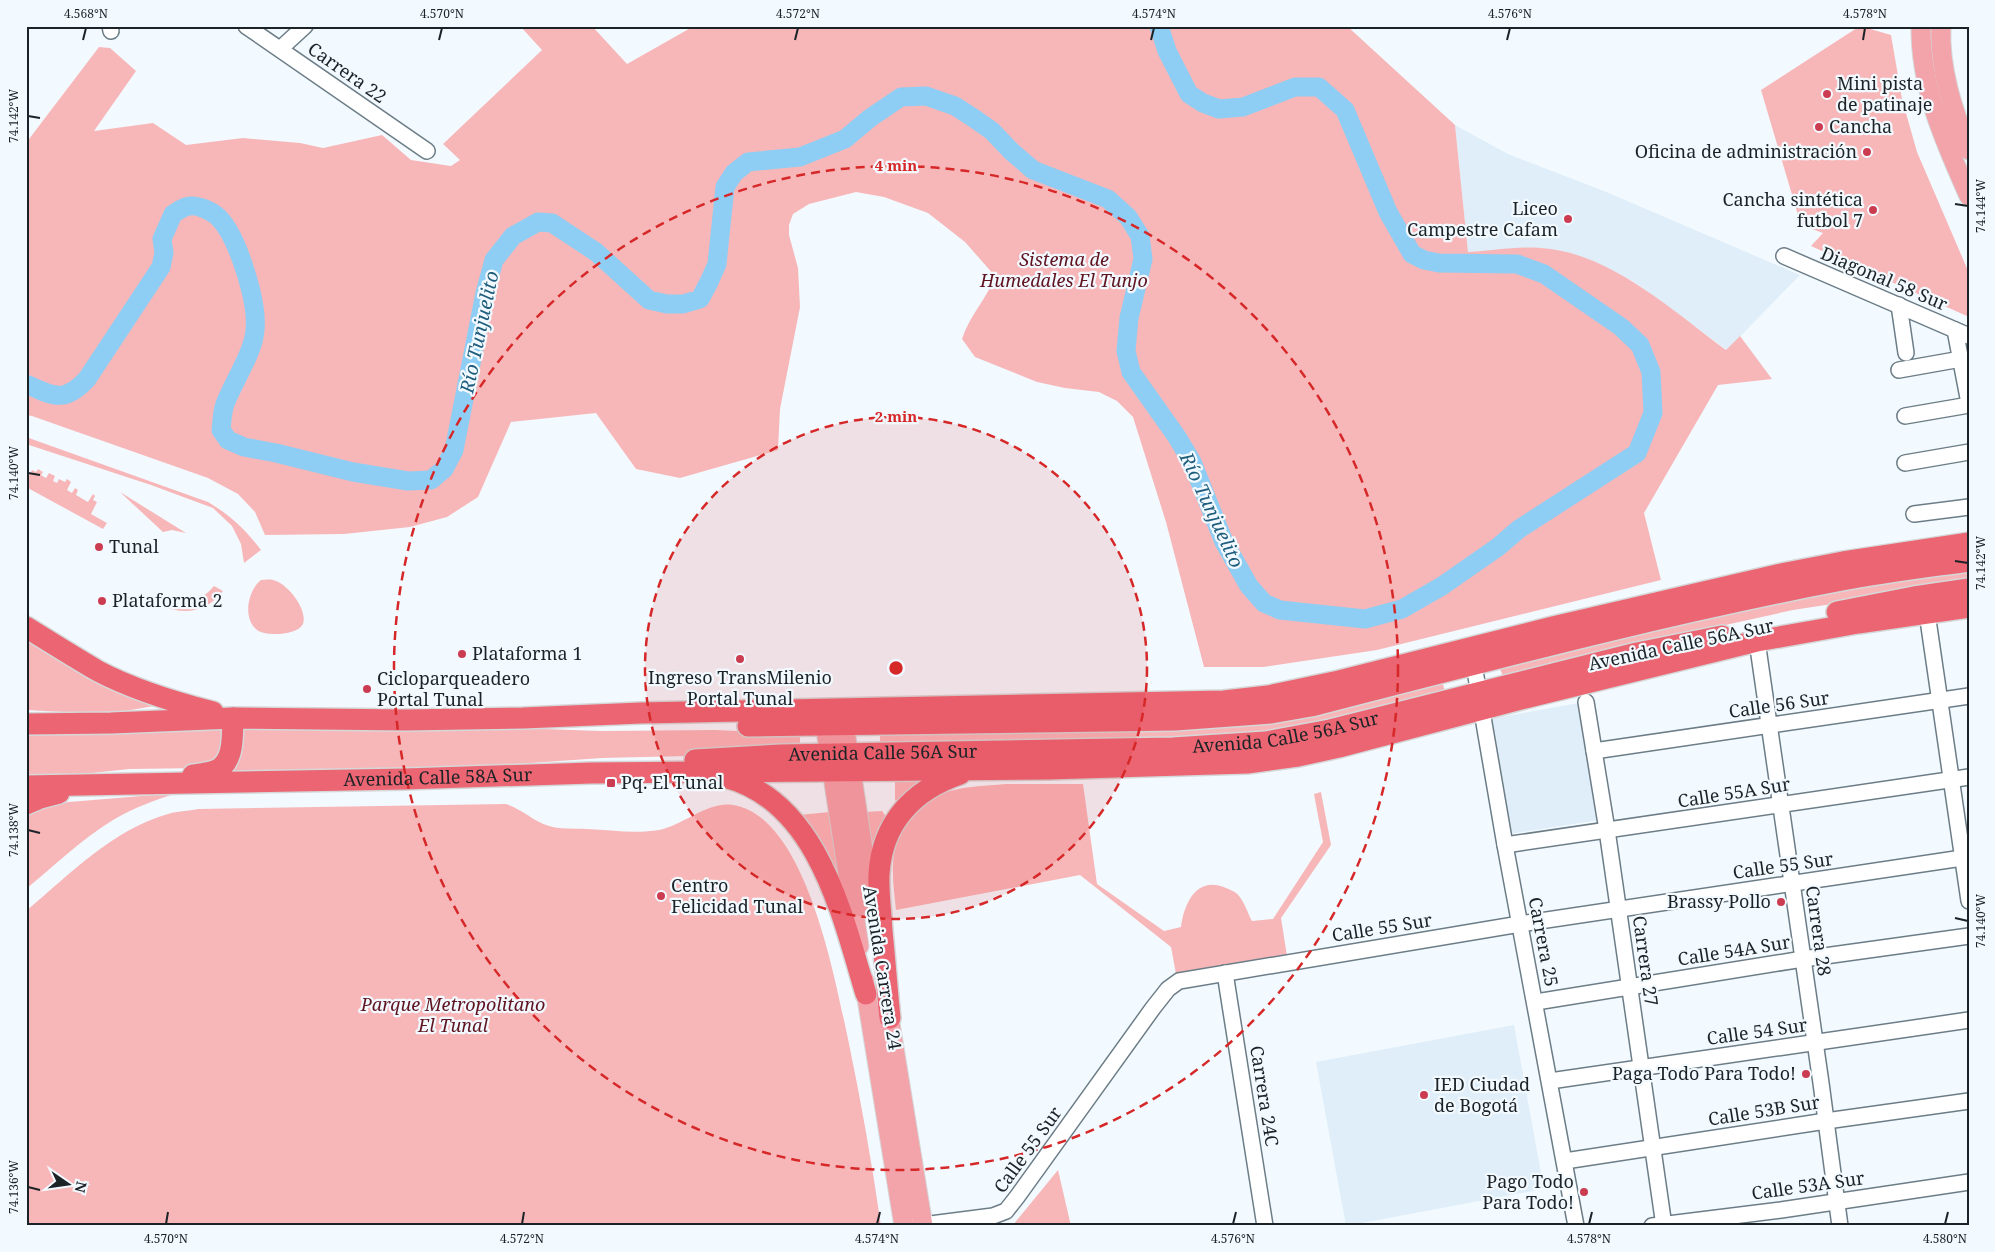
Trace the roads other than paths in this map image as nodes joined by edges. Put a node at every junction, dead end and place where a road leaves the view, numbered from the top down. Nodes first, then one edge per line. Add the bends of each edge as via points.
1 (246, 26) edge
2 (305, 26) edge
3 (1921, 26) edge
4 (1941, 26) edge
5 (280, 49) junction
6 (1969, 150) edge
7 (427, 151) dead end
8 (1969, 196) edge
9 (1784, 256) dead end
10 (1899, 305) junction
11 (1962, 333) edge
12 (1906, 353) dead end
13 (1961, 359) junction
14 (1900, 370) dead end
15 (1969, 404) edge
16 (1905, 416) dead end
17 (1969, 452) edge
18 (1905, 463) dead end
19 (1969, 507) edge
20 (1914, 514) dead end
21 (1969, 543) edge
22 (1943, 547) junction
23 (1969, 555) edge
24 (1969, 561) edge
25 (1969, 589) edge
26 (1702, 592) junction
27 (1969, 607) edge
28 (1927, 613) junction
29 (1640, 624) junction
30 (26, 627) edge
31 (1757, 641) junction
32 (1637, 653) junction
33 (1474, 665) junction
34 (1602, 680) junction
35 (1969, 696) edge
36 (1481, 700) junction
37 (1940, 700) junction
38 (1586, 702) dead end
39 (1136, 704) junction
40 (233, 718) junction
41 (834, 718) junction
42 (1091, 722) junction
43 (26, 724) edge
44 (1769, 725) junction
45 (1281, 740) junction
46 (1328, 749) junction
47 (1594, 751) junction
48 (840, 762) junction
49 (982, 770) junction
50 (706, 772) junction
51 (590, 773) junction
52 (1969, 777) edge
53 (1951, 780) junction
54 (151, 784) junction
55 (92, 785) junction
56 (26, 786) edge
57 (26, 804) edge
58 (1780, 804) junction
59 (1608, 830) junction
60 (1505, 845) junction
61 (1966, 858) edge
62 (1792, 884) junction
63 (1969, 901) edge
64 (1618, 909) junction
65 (1520, 924) junction
66 (1969, 936) edge
67 (1804, 959) junction
68 (1225, 973) junction
69 (1630, 987) junction
70 (866, 994) junction
71 (1536, 1002) junction
72 (890, 1018) junction
73 (1969, 1020) edge
74 (1815, 1042) junction
75 (1641, 1068) junction
76 (1550, 1081) junction
77 (1969, 1101) edge
78 (1826, 1120) junction
79 (1653, 1147) junction
80 (1564, 1161) junction
81 (1969, 1182) edge
82 (1837, 1202) junction
83 (920, 1225) edge
84 (1660, 1225) edge
85 (904, 1226) edge
86 (1265, 1226) edge
87 (1576, 1226) edge
88 (1840, 1226) edge

1 - 5 street, Carrera 22
2 - 5 street
3 - 8 main road via 1928,85 1940,130
4 - 6 main road via 1945,77
5 - 7 street, Carrera 22
9 - 10 street, Diagonal 58 Sur
10 - 11 street, Diagonal 58 Sur
10 - 12 street
11 - 13 street
13 - 14 street
13 - 15 street
15 - 16 street
17 - 18 street
19 - 20 street
21 - 22 highway
22 - 23 highway
22 - 26 highway via 1843,562
24 - 29 highway, Avenida Calle 56A Sur via 1843,580
25 - 32 highway, Avenida Calle 56A Sur via 1914,597
26 - 29 highway
26 - 39 highway via 1298,690 1224,702
27 - 28 highway, Avenida Calle 56A Sur
28 - 31 highway, Avenida Calle 56A Sur
28 - 37 street
29 - 33 highway, Avenida Calle 56A Sur
30 - 40 highway via 116,679 169,700
31 - 34 highway, Avenida Calle 56A Sur
31 - 44 street, Carrera 28
32 - 34 highway
32 - 36 highway, Avenida Calle 56A Sur
33 - 36 street, Carrera 25
33 - 42 highway, Avenida Calle 56A Sur via 1271,713 1209,719
34 - 36 highway, Avenida Calle 56A Sur
35 - 37 street, Calle 56 Sur
36 - 45 highway, Avenida Calle 56A Sur
36 - 46 highway, Avenida Calle 56A Sur
36 - 60 street, Carrera 25
37 - 44 street, Calle 56 Sur
37 - 53 street
38 - 47 street, Carrera 27
39 - 41 highway
39 - 42 highway
40 - 41 highway via 406,720 641,713
40 - 43 highway
40 - 54 highway via 231,750 223,766 210,772
41 - 42 highway, Avenida Calle 56A Sur
41 - 48 main road, Avenida Carrera 24
44 - 47 street, Calle 56 Sur
44 - 58 street, Carrera 28
45 - 46 highway
45 - 48 highway, Avenida Calle 56A Sur via 1174,748
46 - 49 highway, Avenida Calle 56A Sur via 1247,763
47 - 59 street, Carrera 27
48 - 49 highway, Avenida Calle 56A Sur
48 - 50 highway, Avenida Calle 58A Sur
48 - 51 highway, Avenida Calle 56A Sur via 705,758
48 - 70 main road, Avenida Carrera 24
48 - 72 main road, Avenida Carrera 24
49 - 72 highway via 943,780 927,788 908,805 887,837 879,873 879,891
50 - 51 highway, Avenida Calle 58A Sur
50 - 70 highway via 761,791 795,822 821,864 834,894
51 - 54 highway, Avenida Calle 58A Sur
52 - 53 street, Calle 55A Sur
53 - 58 street, Calle 55A Sur
53 - 61 street
54 - 55 highway, Avenida Calle 58A Sur
55 - 56 highway, Avenida Calle 58A Sur
55 - 57 highway
58 - 59 street, Calle 55A Sur
58 - 62 street, Carrera 28
59 - 60 street, Calle 55A Sur
59 - 64 street, Carrera 27
60 - 65 street, Carrera 25
61 - 62 street, Calle 55 Sur
61 - 63 street
62 - 64 street, Calle 55 Sur
62 - 67 street, Carrera 28
64 - 65 street, Calle 55 Sur
64 - 69 street, Carrera 27
65 - 68 street, Calle 55 Sur
65 - 71 street, Carrera 25
66 - 67 street, Calle 54A Sur
67 - 69 street, Calle 54A Sur
67 - 74 street, Carrera 28
68 - 83 street, Calle 55 Sur via 1183,980 1168,989 1006,1211 993,1216
68 - 86 street, Carrera 24C
69 - 71 street, Calle 54A Sur
69 - 75 street, Carrera 27
70 - 85 main road, Avenida Carrera 24
71 - 76 street, Carrera 25
72 - 83 main road, Avenida Carrera 24
73 - 74 street, Calle 54 Sur
74 - 75 street, Calle 54 Sur
74 - 78 street, Carrera 28
75 - 76 street, Calle 54 Sur
75 - 79 street, Carrera 27
76 - 80 street, Carrera 25
77 - 78 street, Calle 53B Sur
78 - 79 street, Calle 53B Sur
78 - 82 street, Carrera 28
79 - 80 street, Calle 53B Sur
79 - 84 street, Carrera 27
80 - 87 street, Carrera 25
81 - 82 street, Calle 53A Sur
82 - 84 street, Calle 53A Sur
82 - 88 street, Carrera 28

